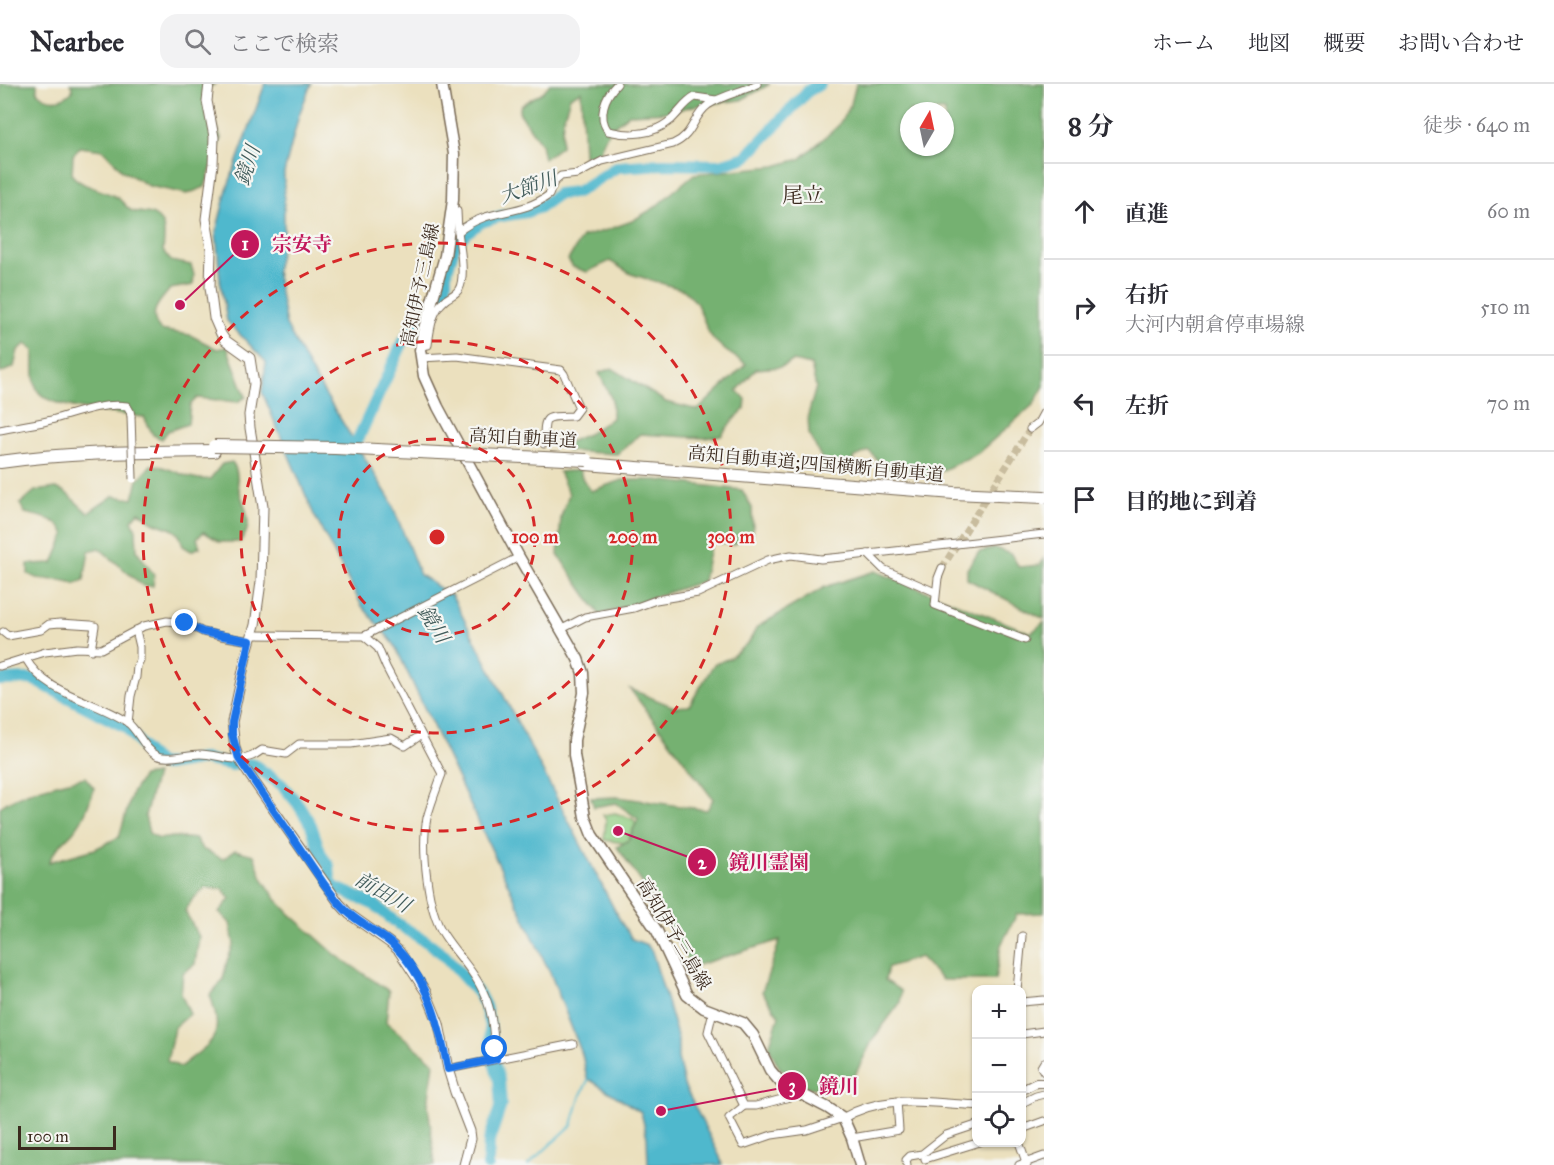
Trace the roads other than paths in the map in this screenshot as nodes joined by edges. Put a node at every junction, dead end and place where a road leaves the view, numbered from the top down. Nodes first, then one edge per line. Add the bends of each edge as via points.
1 (209, 84) edge
2 (442, 84) edge
3 (617, 84) edge
4 (757, 84) edge
5 (718, 100) junction
6 (452, 209) junction
7 (458, 233) junction
8 (421, 346) junction
9 (421, 358) junction
10 (1044, 412) edge
11 (1041, 423) edge
12 (1030, 429) tunnel mouth
13 (0, 430) edge
14 (544, 444) dead end
15 (214, 448) junction
16 (0, 454) edge
17 (0, 462) edge
18 (586, 462) junction
19 (133, 479) dead end
20 (1044, 491) edge
21 (1044, 497) edge
22 (1044, 534) edge
23 (868, 554) junction
24 (519, 557) junction
25 (942, 568) tunnel mouth
26 (935, 592) junction
27 (562, 629) junction
28 (136, 630) junction
29 (3, 632) dead end
30 (365, 634) junction
31 (251, 638) junction
32 (1025, 640) dead end
33 (91, 650) junction
34 (26, 658) junction
35 (0, 666) edge
36 (128, 723) junction
37 (421, 735) junction
38 (239, 759) junction
39 (1022, 936) dead end
40 (1017, 985) edge
41 (1044, 1000) edge
42 (1026, 1002) edge
43 (713, 1011) junction
44 (1044, 1031) edge
45 (1026, 1033) edge
46 (573, 1044) dead end
47 (496, 1059) junction
48 (1044, 1062) edge
49 (448, 1069) junction
50 (1044, 1072) edge
51 (1044, 1083) edge
52 (1026, 1088) edge
53 (801, 1094) junction
54 (1044, 1094) edge
55 (897, 1101) junction
56 (1026, 1101) edge
57 (972, 1105) edge
58 (744, 1106) junction
59 (843, 1118) junction
60 (1044, 1121) edge
61 (972, 1126) edge
62 (1026, 1128) edge
63 (852, 1138) junction
64 (972, 1145) edge
65 (1020, 1147) edge
66 (1044, 1156) edge
67 (925, 1159) edge
68 (1024, 1164) edge
69 (464, 1165) edge
70 (860, 1165) edge
71 (907, 1165) edge

1 - 31 main road via 207,101 214,138 206,219 214,318 225,340 250,358 254,384 249,415 262,507 261,582
2 - 6 main road, 高知伊予三島線 via 454,154
3 - 5 street via 602,114 608,131 621,134 655,130 695,98
4 - 5 street
5 - 7 street via 705,108 683,140 561,176 549,195 533,206 485,216
6 - 7 street via 457,211
6 - 8 main road, 高知伊予三島線 via 442,270
7 - 8 street via 458,291 440,305 428,345
8 - 9 main road, 高知伊予三島線
9 - 14 street via 457,356 561,370 579,408 573,416 546,419
9 - 24 main road, 高知伊予三島線 via 429,388
10 - 11 street
11 - 12 street
13 - 19 street, bridge via 82,411 127,406 131,416
15 - 16 highway, 高知自動車道 via 104,446
15 - 17 highway, 高知自動車道 via 39,456
15 - 18 highway, 高知自動車道, bridge via 460,453
18 - 20 highway, 高知自動車道
18 - 21 highway, 高知自動車道;四国横断自動車道
22 - 23 street
23 - 26 street via 880,567
23 - 27 street via 821,559 791,555 768,560 698,593 585,617
24 - 27 main road, 高知伊予三島線
24 - 30 street
25 - 26 street
26 - 32 street via 935,605
27 - 43 main road, 高知伊予三島線 via 583,673 584,693 574,754 588,825 657,931 687,995
28 - 31 street via 167,621 221,636
28 - 33 street via 101,649
28 - 36 street via 140,660
29 - 33 street via 8,636 60,623 91,625 95,626
30 - 31 street
30 - 37 street via 378,648
31 - 38 main road via 232,722
33 - 34 street via 77,648
34 - 35 street
34 - 36 street via 41,677
36 - 38 street via 158,755 205,754
37 - 38 street via 405,746 391,738 351,744 299,744 286,754 262,750 253,757
37 - 47 street via 442,774 425,833 435,918 486,997
38 - 49 main road via 339,903 404,957 432,1004
39 - 40 street
41 - 42 street
43 - 53 main road, 高知伊予三島線 via 743,1023 775,1076
43 - 58 street via 708,1032
44 - 45 street
46 - 47 street
47 - 49 street
48 - 50 street
49 - 69 main road via 470,1131
51 - 52 street
53 - 58 street
53 - 59 main road, 高知伊予三島線
54 - 56 street
55 - 57 street
55 - 59 street
55 - 63 street via 899,1130
58 - 59 street via 729,1118 743,1145 807,1131
59 - 63 main road
60 - 62 street
61 - 67 street via 946,1135
63 - 70 main road
64 - 67 street
65 - 68 street
66 - 68 street
67 - 71 street via 910,1156

